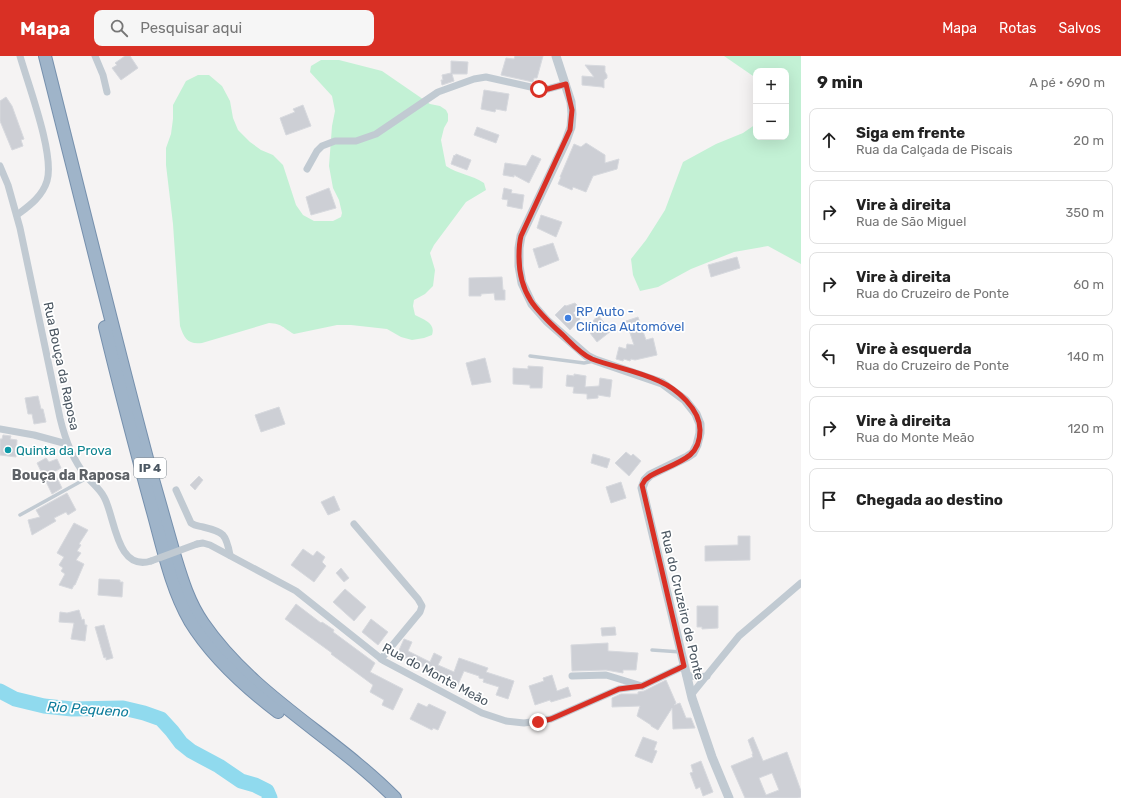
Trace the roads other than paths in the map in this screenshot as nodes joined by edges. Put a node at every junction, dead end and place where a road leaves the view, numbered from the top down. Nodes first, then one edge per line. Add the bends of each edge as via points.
1 (20, 56) edge
2 (38, 56) edge
3 (45, 56) edge
4 (95, 56) edge
5 (556, 56) edge
6 (566, 84) junction
7 (107, 92) dead end
8 (0, 166) edge
9 (307, 169) dead end
10 (17, 215) junction
11 (530, 356) dead end
12 (596, 360) junction
13 (0, 429) edge
14 (67, 444) junction
15 (87, 478) junction
16 (176, 490) dead end
17 (20, 515) dead end
18 (354, 524) dead end
19 (197, 544) joint
20 (230, 555) junction
21 (801, 583) edge
22 (652, 650) dead end
23 (681, 652) junction
24 (381, 659) junction
25 (685, 670) junction
26 (572, 676) dead end
27 (707, 676) junction
28 (642, 686) junction
29 (691, 695) junction
30 (384, 798) edge
31 (395, 798) edge
32 (729, 798) edge

1 - 10 street via 43,135 48,168 47,181 40,194
2 - 30 highway, IP 4 via 125,407 168,564 183,606 204,641 226,667 255,694
3 - 31 highway, IP 4 via 135,412 190,602 233,662 260,687 371,775
4 - 7 street via 104,75
5 - 6 street
6 - 9 street via 542,90 476,78 438,92 376,134 356,141 335,141 322,146
6 - 12 street via 572,106 571,127 521,236 519,268 523,286 537,310 578,350
8 - 10 street, Rua Bouça da Raposa
10 - 14 street, Rua Bouça da Raposa
11 - 12 lane via 584,363
12 - 23 street, Rua do Cruzeiro de Ponte via 662,382 685,400 696,414 700,428 695,449 690,455 650,476 642,485
13 - 14 street
14 - 15 street, Rua Bouça da Raposa
15 - 17 lane
15 - 19 street, Rua Bouça da Raposa, bridge via 105,498 116,536 132,559 143,563
16 - 20 street via 191,523 222,533
18 - 24 street via 422,606 420,612
19 - 20 street, Rua do Monte Meão via 209,544
20 - 24 street, Rua do Monte Meão via 296,590
21 - 27 street via 741,633
22 - 23 lane
23 - 25 street, Rua do Cruzeiro de Ponte
24 - 28 street, Rua do Monte Meão via 486,715 515,723 551,719 619,689
25 - 27 street via 699,677
25 - 28 street, Rua do Monte Meão
25 - 29 street, Rua do Cruzeiro de Ponte
26 - 28 street via 606,676
27 - 29 street
29 - 32 street, Rua do Cruzeiro de Ponte

